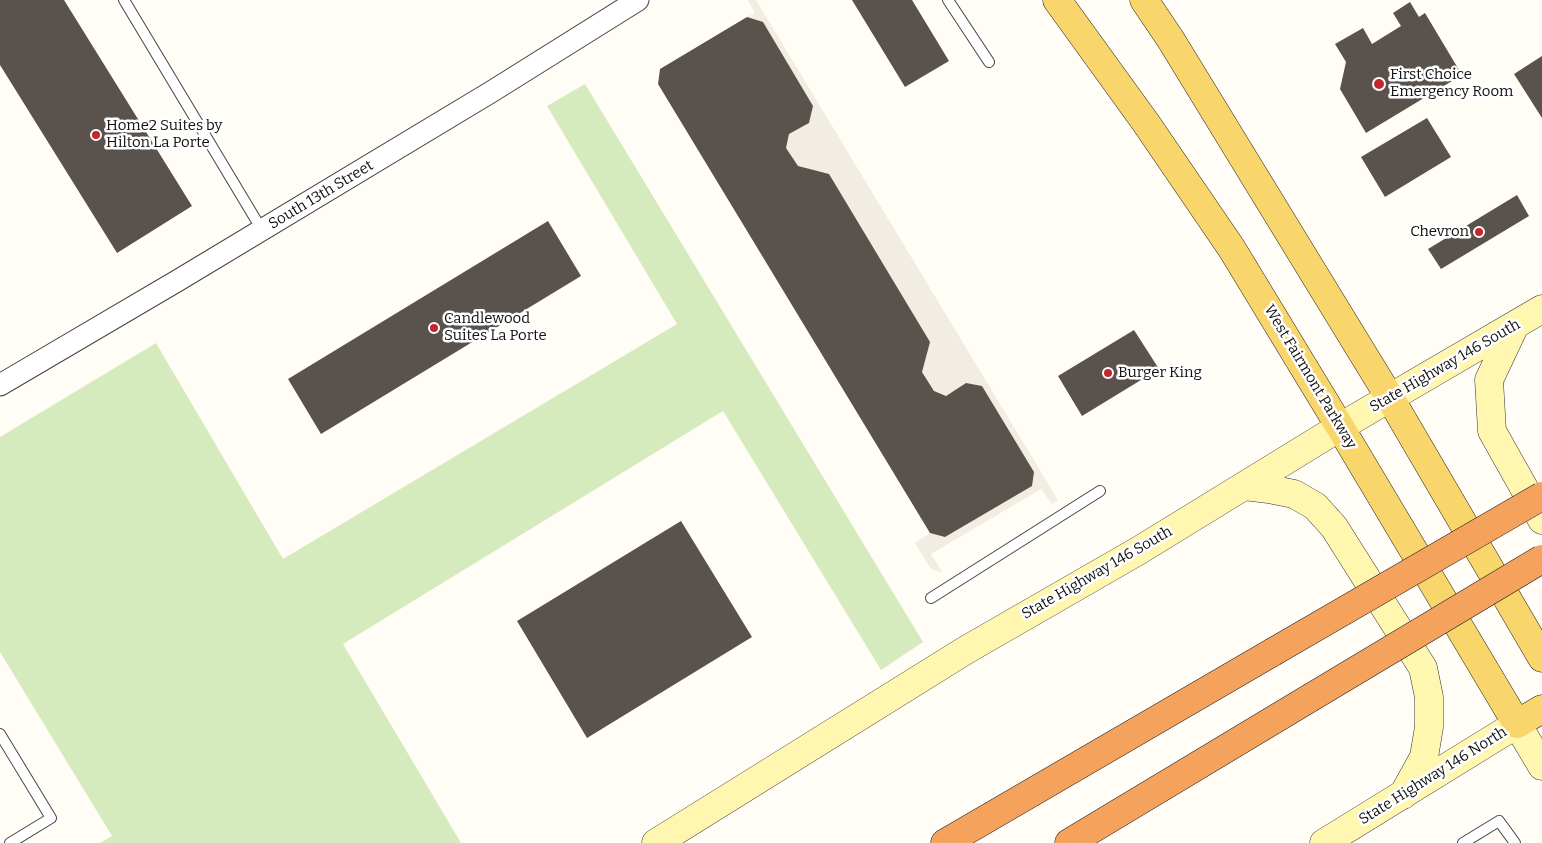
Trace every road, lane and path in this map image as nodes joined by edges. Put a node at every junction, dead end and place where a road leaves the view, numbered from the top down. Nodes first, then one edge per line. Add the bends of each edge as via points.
1 (124, 0) edge
2 (638, 0) edge
3 (948, 0) edge
4 (1058, 0) edge
5 (1144, 0) edge
6 (989, 62) dead end
7 (262, 230) junction
8 (1542, 309) edge
9 (1515, 326) junction
10 (0, 385) edge
11 (1390, 398) junction
12 (1340, 427) junction
13 (1244, 486) junction
14 (1100, 491) dead end
15 (1542, 496) edge
16 (1542, 520) edge
17 (1542, 559) edge
18 (931, 598) dead end
19 (1542, 658) edge
20 (1542, 709) edge
21 (1517, 724) junction
22 (0, 734) edge
23 (1542, 766) edge
24 (1403, 795) junction
25 (10, 843) edge
26 (656, 843) edge
27 (945, 843) edge
28 (1069, 843) edge
29 (1324, 843) edge
30 (1464, 843) edge
31 (1515, 843) edge

1 - 7 lane
2 - 7 street, South 13th Street
3 - 6 lane
4 - 12 main road, West Fairmont Parkway via 1232,249
5 - 11 main road
7 - 10 street, South 13th Street
8 - 9 main road, State Highway 146 South
9 - 11 main road, State Highway 146 South
9 - 16 main road via 1489,380 1492,432
11 - 12 main road, State Highway 146 South
11 - 19 main road
12 - 13 main road, State Highway 146 South
12 - 21 main road, West Fairmont Parkway
13 - 24 main road via 1294,494 1315,506 1334,527 1423,668 1429,697 1429,727 1424,757
13 - 26 main road, State Highway 146 South via 958,655
14 - 18 lane
15 - 27 highway, bridge
17 - 28 highway, bridge
20 - 21 main road
21 - 23 main road, West Fairmont Parkway
21 - 24 main road, State Highway 146 North
22 - 25 lane via 51,818
24 - 29 main road, State Highway 146 North
30 - 31 lane via 1499,820

